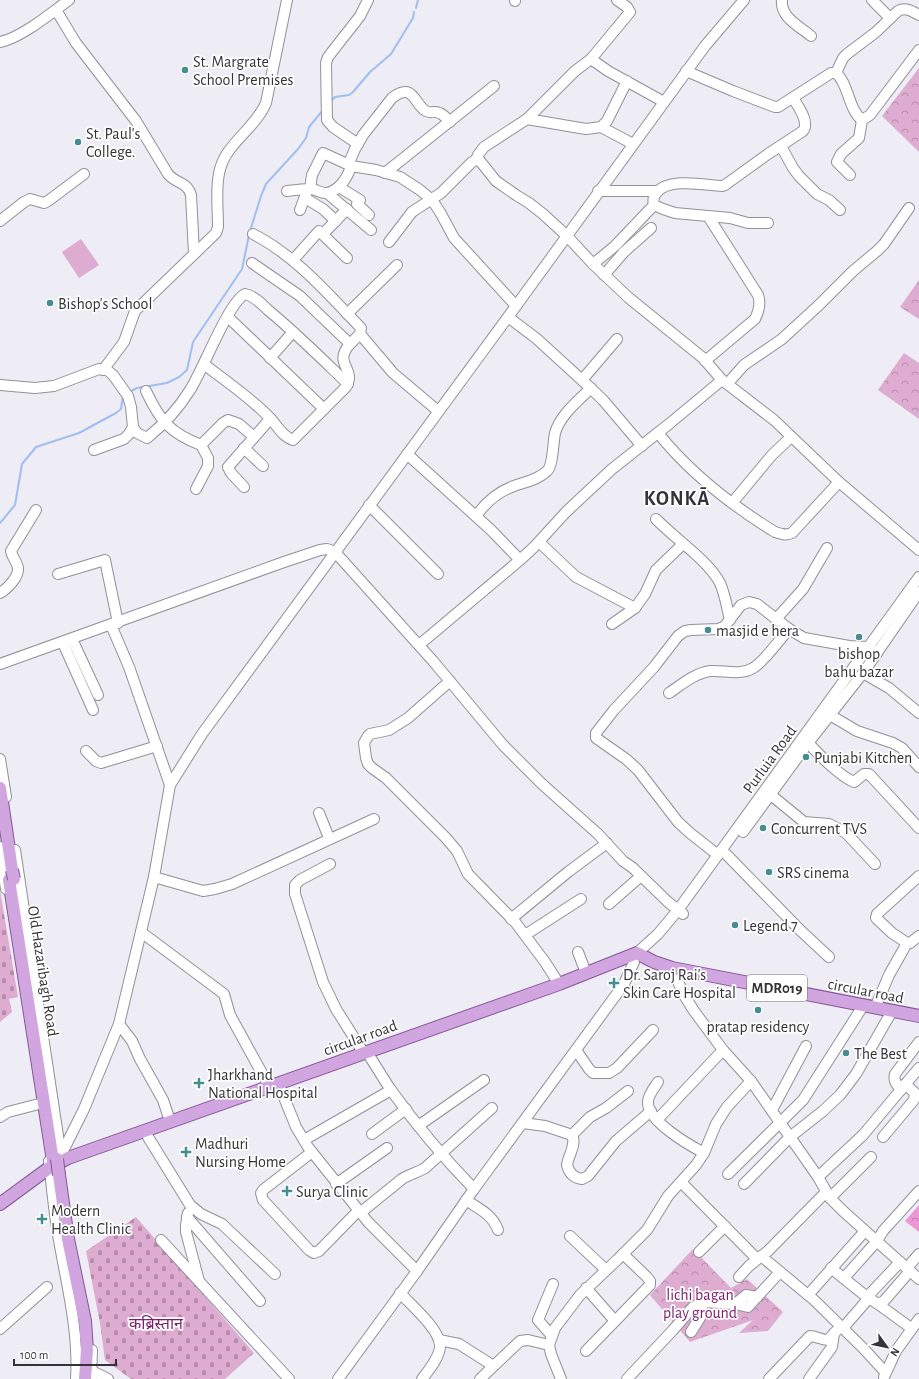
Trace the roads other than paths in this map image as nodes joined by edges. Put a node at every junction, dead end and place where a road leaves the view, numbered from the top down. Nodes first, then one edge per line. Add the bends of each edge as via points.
1 (69, 0) edge
2 (286, 0) edge
3 (368, 0) edge
4 (617, 0) edge
5 (744, 0) edge
6 (782, 0) edge
7 (872, 0) edge
8 (56, 10) junction
9 (919, 15) edge
10 (890, 18) junction
11 (811, 36) dead end
12 (0, 42) edge
13 (919, 50) edge
14 (591, 59) junction
15 (686, 71) junction
16 (836, 73) junction
17 (627, 81) junction
18 (494, 86) dead end
19 (792, 98) junction
20 (664, 102) junction
21 (527, 119) junction
22 (862, 120) junction
23 (450, 122) junction
24 (601, 127) junction
25 (358, 144) junction
26 (633, 144) junction
27 (781, 146) junction
28 (476, 160) junction
29 (350, 165) junction
30 (385, 172) junction
31 (84, 174) dead end
32 (850, 175) dead end
33 (339, 187) junction
34 (287, 191) dead end
35 (598, 191) junction
36 (658, 191) junction
37 (308, 192) junction
38 (327, 193) junction
39 (432, 200) junction
40 (654, 205) junction
41 (909, 208) dead end
42 (347, 209) junction
43 (300, 210) dead end
44 (840, 210) dead end
45 (369, 215) dead end
46 (708, 216) junction
47 (0, 221) edge
48 (336, 221) junction
49 (768, 223) dead end
50 (651, 228) dead end
51 (371, 230) dead end
52 (253, 234) dead end
53 (323, 234) junction
54 (566, 236) junction
55 (389, 242) dead end
56 (194, 254) junction
57 (347, 258) dead end
58 (293, 260) junction
59 (252, 263) dead end
60 (592, 264) junction
61 (397, 265) dead end
62 (604, 275) junction
63 (516, 306) junction
64 (347, 314) junction
65 (228, 317) junction
66 (508, 317) junction
67 (293, 332) junction
68 (360, 334) junction
69 (617, 339) dead end
70 (349, 345) junction
71 (270, 358) junction
72 (705, 361) junction
73 (204, 365) junction
74 (103, 370) junction
75 (582, 380) junction
76 (725, 381) junction
77 (348, 384) junction
78 (0, 385) edge
79 (590, 388) junction
80 (146, 391) dead end
81 (324, 409) junction
82 (438, 411) junction
83 (270, 418) junction
84 (164, 422) junction
85 (133, 427) junction
86 (658, 433) junction
87 (254, 437) junction
88 (791, 437) junction
89 (201, 445) junction
90 (642, 446) junction
91 (244, 448) junction
92 (94, 450) dead end
93 (407, 454) junction
94 (263, 466) dead end
95 (839, 482) junction
96 (244, 487) dead end
97 (196, 489) dead end
98 (732, 503) junction
99 (369, 505) junction
100 (36, 510) dead end
101 (476, 516) junction
102 (656, 520) dead end
103 (539, 542) junction
104 (683, 544) junction
105 (827, 548) dead end
106 (919, 550) edge
107 (335, 552) junction
108 (520, 560) junction
109 (58, 574) dead end
110 (438, 574) dead end
111 (919, 577) edge
112 (919, 592) edge
113 (0, 593) edge
114 (634, 608) junction
115 (776, 619) junction
116 (730, 620) junction
117 (114, 624) junction
118 (612, 624) dead end
119 (789, 629) junction
120 (68, 641) junction
121 (419, 645) junction
122 (872, 650) junction
123 (0, 664) edge
124 (863, 673) junction
125 (450, 681) junction
126 (669, 693) dead end
127 (98, 695) dead end
128 (93, 710) dead end
129 (919, 713) edge
130 (830, 715) junction
131 (805, 740) junction
132 (157, 746) junction
133 (86, 751) dead end
134 (0, 759) edge
135 (919, 767) edge
136 (170, 785) junction
137 (0, 788) edge
138 (771, 795) junction
139 (319, 813) dead end
140 (0, 819) edge
141 (374, 819) dead end
142 (919, 828) edge
143 (329, 838) junction
144 (607, 843) junction
145 (0, 847) edge
146 (722, 854) junction
147 (330, 864) dead end
148 (875, 864) dead end
149 (10, 876) edge
150 (641, 876) junction
151 (919, 876) edge
152 (154, 877) junction
153 (581, 899) dead end
154 (608, 904) dead end
155 (681, 912) junction
156 (512, 919) junction
157 (141, 932) junction
158 (525, 935) junction
159 (919, 936) edge
160 (907, 943) junction
161 (578, 952) dead end
162 (829, 956) dead end
163 (638, 957) junction
164 (672, 968) junction
165 (586, 973) junction
166 (559, 984) junction
167 (863, 1006) junction
168 (875, 1008) junction
169 (892, 1011) junction
170 (919, 1016) edge
171 (119, 1024) junction
172 (654, 1030) dead end
173 (919, 1042) edge
174 (806, 1046) dead end
175 (576, 1050) junction
176 (724, 1050) junction
177 (367, 1054) junction
178 (919, 1068) edge
179 (484, 1080) dead end
180 (751, 1080) junction
181 (658, 1082) dead end
182 (903, 1087) junction
183 (275, 1088) junction
184 (391, 1090) junction
185 (628, 1091) dead end
186 (39, 1104) junction
187 (492, 1108) dead end
188 (406, 1109) junction
189 (772, 1110) junction
190 (654, 1115) junction
191 (0, 1117) edge
192 (170, 1121) junction
193 (523, 1122) junction
194 (780, 1122) junction
195 (418, 1126) junction
196 (372, 1134) dead end
197 (572, 1135) junction
198 (148, 1137) junction
199 (790, 1137) junction
200 (883, 1137) dead end
201 (304, 1140) junction
202 (387, 1148) dead end
203 (312, 1152) junction
204 (704, 1153) junction
205 (441, 1154) junction
206 (871, 1157) dead end
207 (57, 1167) junction
208 (728, 1174) dead end
209 (818, 1177) junction
210 (681, 1182) junction
211 (336, 1184) junction
212 (744, 1184) dead end
213 (474, 1189) junction
214 (919, 1191) edge
215 (828, 1195) junction
216 (466, 1200) junction
217 (0, 1204) edge
218 (190, 1205) junction
219 (0, 1212) edge
220 (359, 1212) junction
221 (187, 1217) junction
222 (725, 1226) junction
223 (498, 1230) dead end
224 (865, 1231) junction
225 (570, 1236) dead end
226 (161, 1240) dead end
227 (877, 1241) junction
228 (699, 1252) dead end
229 (623, 1254) junction
230 (919, 1254) edge
231 (759, 1258) junction
232 (905, 1267) junction
233 (831, 1268) junction
234 (606, 1270) junction
235 (417, 1271) junction
236 (780, 1272) junction
237 (275, 1274) dead end
238 (739, 1278) dead end
239 (844, 1278) junction
240 (919, 1279) edge
241 (200, 1282) junction
242 (553, 1284) dead end
243 (47, 1287) dead end
244 (586, 1288) junction
245 (400, 1293) junction
246 (808, 1295) junction
247 (868, 1298) junction
248 (260, 1301) dead end
249 (703, 1302) junction
250 (878, 1304) junction
251 (919, 1319) edge
252 (615, 1321) junction
253 (911, 1328) junction
254 (0, 1329) edge
255 (839, 1329) junction
256 (690, 1332) dead end
257 (439, 1340) junction
258 (550, 1341) junction
259 (586, 1351) dead end
260 (492, 1366) junction
261 (89, 1376) edge
262 (884, 1376) edge
263 (76, 1379) edge
264 (80, 1379) edge
265 (108, 1379) edge
266 (289, 1379) edge
267 (338, 1379) edge
268 (422, 1379) edge
269 (480, 1379) edge
270 (561, 1379) edge
271 (627, 1379) edge
272 (769, 1379) edge
273 (809, 1379) edge

1 - 8 street
2 - 56 street via 266,103 259,116 224,159 218,177 218,227 213,237
3 - 25 street via 360,16 326,63 327,120
4 - 14 street via 628,7 630,12
5 - 15 street
6 - 11 street via 785,14
7 - 10 street
8 - 12 street via 9,40
8 - 56 street via 76,43 136,121 168,174 190,190
9 - 10 street via 903,9
10 - 16 street via 842,58
13 - 22 street via 882,101
14 - 17 street
14 - 21 street via 575,71
15 - 19 street via 775,107
15 - 20 street
16 - 19 street via 831,73
16 - 22 street
17 - 20 street
17 - 24 street via 607,121
18 - 23 street
19 - 27 street via 804,118 806,128
20 - 26 street
21 - 24 street via 586,129
21 - 28 street via 484,147
22 - 32 street via 859,138 841,154 837,162
23 - 25 street via 441,113 424,110 411,94 399,92 363,134
23 - 30 street
24 - 26 street
25 - 29 street
26 - 35 street
27 - 36 street via 725,185 674,184
27 - 44 street via 799,176 817,194
28 - 39 street
28 - 54 street via 496,181 528,202
29 - 30 street
29 - 33 street via 347,176
29 - 37 street via 323,153 312,175
30 - 39 street via 412,184
31 - 47 street via 48,201 44,203 30,199
33 - 38 street
33 - 45 street via 360,200 357,204
34 - 37 street
35 - 36 street
35 - 54 street
36 - 40 street via 653,198
37 - 38 street
37 - 43 street
37 - 48 street
38 - 42 street
39 - 55 street via 412,212
39 - 63 street via 454,238
40 - 46 street via 675,213
40 - 60 street via 615,246
41 - 76 street via 877,251 782,339 747,362
42 - 48 street
42 - 51 street
46 - 49 street via 748,223
46 - 72 street via 758,295 759,305 755,319
48 - 53 street
50 - 62 street via 624,252
52 - 58 street
53 - 57 street
53 - 58 street via 319,231
54 - 60 street
54 - 63 street
56 - 74 street via 135,311 124,342
58 - 64 street
59 - 70 street via 300,296
60 - 62 street
61 - 64 street
62 - 72 street
63 - 66 street
64 - 68 street via 361,328
65 - 67 street via 245,294 261,304
65 - 71 street
65 - 73 street
66 - 75 street via 537,339
66 - 82 street
67 - 71 street
67 - 77 street
68 - 70 street
68 - 82 street via 393,373
69 - 75 street
70 - 77 street via 342,356 350,376
71 - 81 street
72 - 76 street
73 - 83 street
73 - 84 street via 190,390
74 - 78 street via 99,369 54,386 35,388
74 - 85 street via 113,375 128,396
75 - 79 street
76 - 86 street
76 - 88 street
77 - 81 street
79 - 90 street
79 - 101 street via 559,425 548,470 530,481 502,491
80 - 84 street
81 - 83 street via 293,440 289,439
82 - 93 street
83 - 87 street
84 - 85 street via 147,438 137,433
84 - 89 street via 178,435
85 - 92 street via 124,439
86 - 90 street
86 - 98 street via 687,466
87 - 89 street via 239,424 228,420
87 - 91 street
88 - 95 street
88 - 98 street via 772,455
89 - 97 street via 208,458 208,466
90 - 103 street via 597,482
91 - 94 street
91 - 96 street via 228,467 230,473
93 - 99 street
93 - 101 street
95 - 98 street via 789,535 775,532
95 - 106 street
99 - 107 street
99 - 110 street
100 - 113 street via 11,551 18,573
101 - 108 street
102 - 104 street
103 - 108 street
103 - 114 street via 576,578
104 - 114 street via 656,570 645,594
104 - 116 street via 716,577 722,588
105 - 115 street via 803,589
107 - 117 street via 320,550
107 - 121 street
107 - 136 street via 202,734
108 - 121 street
109 - 117 street via 105,560
111 - 122 street, Purluia Road
112 - 122 street, Purluia Road
114 - 118 street
115 - 116 street via 757,604 749,602 741,605
115 - 119 street
116 - 146 street via 718,629 685,631 678,636 595,736 638,770 690,834
117 - 120 street
117 - 132 street
119 - 122 street via 804,638
119 - 126 street via 754,668 742,672 710,671 683,683
120 - 123 street
120 - 127 street
120 - 128 street
121 - 125 street
122 - 124 street, Purluia Road
122 - 131 street, Purluia Road
124 - 129 street via 889,688
124 - 130 street, Purluia Road
125 - 144 street via 503,745
125 - 156 street via 408,718 389,730 370,734 364,743 366,758 372,768 386,778 446,838 457,851 468,874
130 - 131 street, Purluia Road
130 - 135 street via 857,731 902,748
131 - 138 street, Purluia Road
131 - 142 street via 849,780 854,782 864,774 869,774
131 - 146 street, Purluia Road
132 - 133 street via 102,763
132 - 136 street
134 - 149 street
136 - 152 street
137 - 149 main road, Old Hazaribagh Road
138 - 146 street, Purluia Road
138 - 148 street via 804,822 829,824 846,833
139 - 143 street
140 - 149 main road, Old Hazaribagh Road
141 - 143 street
143 - 152 street via 232,884 215,889 203,891
144 - 150 street
144 - 156 street
145 - 149 street
146 - 155 street, Purluia Road
146 - 162 street
147 - 177 street via 300,880 295,885 295,894 323,982 334,1005
149 - 186 street
149 - 207 main road, Old Hazaribagh Road
149 - 207 main road, Old Hazaribagh Road via 46,1116
150 - 154 street
150 - 155 street
151 - 160 street via 876,917
152 - 157 street
153 - 158 street
155 - 163 street, Purluia Road
156 - 158 street
157 - 171 street
157 - 183 street via 224,994 230,1015
158 - 166 street
159 - 160 street
160 - 168 street via 889,975
161 - 165 street
163 - 164 main road, circular road / MDR019
163 - 165 main road, circular road
163 - 175 street, Purluia Road via 624,984
163 - 177 main road, circular road via 556,992
164 - 167 main road, circular road / MDR019
164 - 176 street via 694,1011
165 - 166 main road, circular road
166 - 177 main road, circular road
167 - 168 main road, circular road / MDR019
167 - 194 street via 803,1100
168 - 169 main road, circular road / MDR019
169 - 170 main road, circular road / MDR019
169 - 199 street via 856,1074 840,1095
171 - 192 street via 132,1041 163,1100
171 - 207 street
172 - 175 street via 613,1072 593,1073
173 - 182 street via 895,1074 895,1082
174 - 189 street
175 - 193 street, Purluia Road
176 - 180 street
176 - 190 street
177 - 183 main road, circular road
177 - 184 street
178 - 182 street
179 - 195 street
180 - 189 street
180 - 204 street via 727,1107
181 - 190 street via 648,1103
182 - 200 street via 915,1093 914,1100
182 - 209 street via 853,1145
183 - 192 main road, circular road
183 - 198 main road, circular road
183 - 201 street
184 - 188 street
184 - 201 street
185 - 197 street via 590,1117
186 - 191 street via 8,1112
186 - 207 street
187 - 205 street
188 - 195 street
188 - 196 street
189 - 194 street
190 - 197 street via 616,1142 585,1179 574,1177 568,1170 568,1159 574,1138
190 - 204 street via 667,1130
192 - 207 main road, circular road via 91,1149
193 - 197 street
193 - 213 street, Purluia Road
194 - 199 street
194 - 208 street
195 - 205 street
198 - 207 main road, circular road
198 - 218 street
199 - 209 street
199 - 212 street
201 - 203 street
202 - 211 street
203 - 211 street
203 - 220 street via 263,1190 263,1200 314,1253
204 - 210 street
205 - 213 street
205 - 220 street via 420,1172 402,1178
206 - 215 street
207 - 217 main road
207 - 219 main road
207 - 261 main road via 68,1239 85,1321
207 - 261 street via 92,1332
207 - 263 street via 59,1238 75,1330
207 - 264 main road via 63,1240 79,1322 82,1352
209 - 215 street
210 - 222 street
210 - 229 street via 668,1196 647,1230
211 - 220 street
213 - 216 street, Purluia Road
214 - 227 street
215 - 224 street
215 - 231 street via 806,1211
216 - 223 street via 491,1217
216 - 235 street, Purluia Road
218 - 221 street
218 - 237 street via 201,1214 222,1224
220 - 235 street
221 - 241 street via 186,1232
221 - 248 street
222 - 228 street
222 - 231 street
224 - 227 street
224 - 233 street
225 - 234 street
226 - 241 street
227 - 232 street
227 - 239 street
229 - 234 street
229 - 252 street via 651,1283
230 - 232 street
231 - 236 street
231 - 238 street
232 - 240 street
232 - 247 street
232 - 250 street via 884,1301
233 - 239 street
233 - 246 street
234 - 244 street
235 - 245 street, Purluia Road
236 - 246 street
236 - 249 street via 757,1297 746,1295 735,1304
239 - 247 street
241 - 266 street
242 - 258 street via 538,1320
243 - 254 street
244 - 252 street
244 - 258 street via 555,1328
245 - 257 street via 436,1332
245 - 267 street, Purluia Road
246 - 255 street
247 - 250 street
247 - 255 street
249 - 256 street via 702,1316
249 - 271 street via 693,1307
250 - 253 street
251 - 253 street
252 - 259 street
253 - 262 street
255 - 262 street
255 - 272 street via 828,1340 810,1336
255 - 273 street via 832,1347
257 - 260 street via 459,1344
257 - 268 street via 436,1358
258 - 260 street via 520,1341
258 - 270 street via 551,1354
260 - 269 street
261 - 265 street

